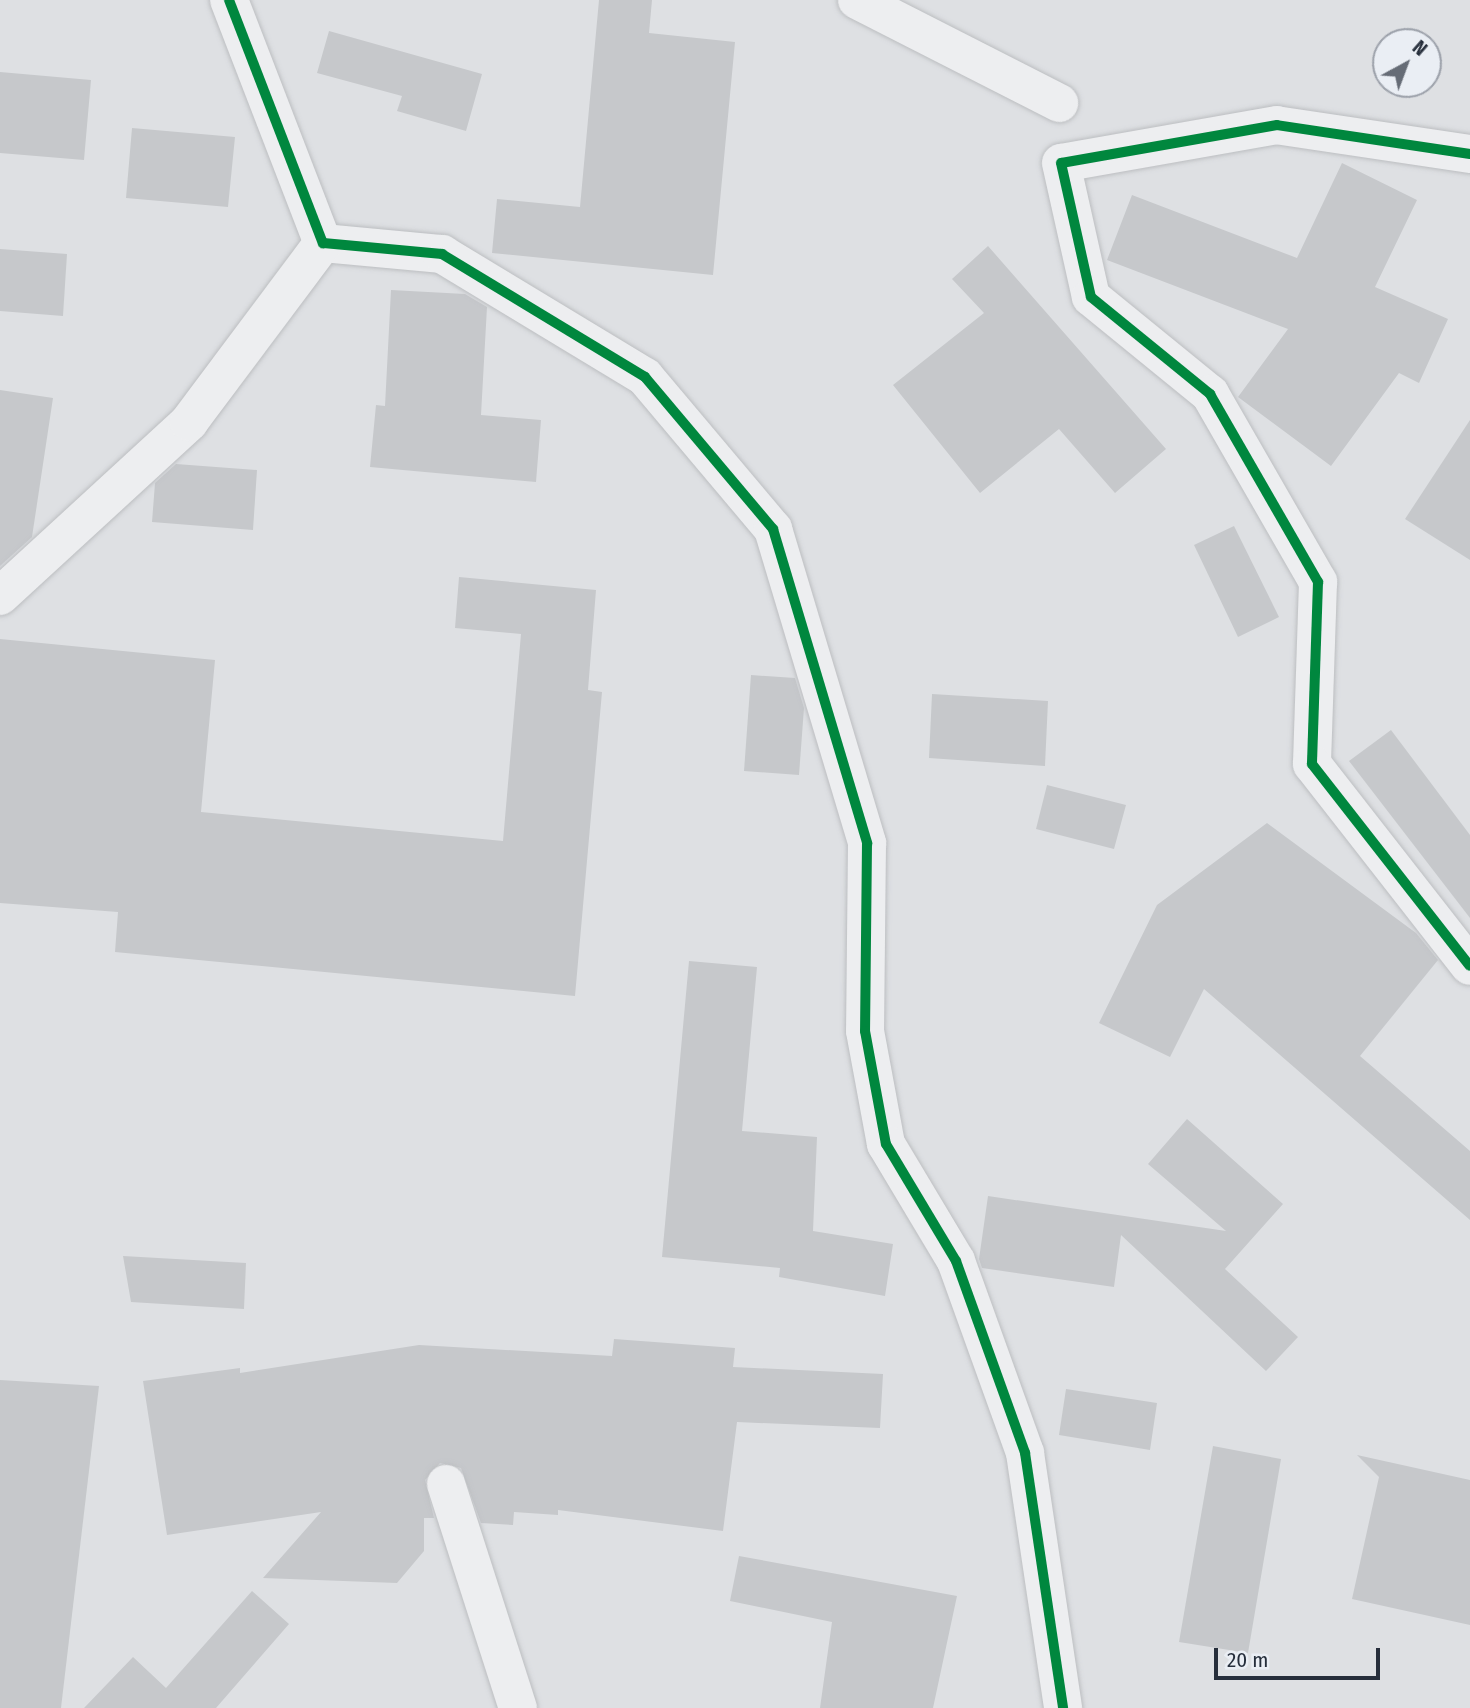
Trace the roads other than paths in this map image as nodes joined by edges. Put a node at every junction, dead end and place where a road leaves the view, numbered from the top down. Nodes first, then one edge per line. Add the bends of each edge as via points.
1 (229, 0) edge
2 (857, 0) edge
3 (1059, 103) dead end
4 (1470, 154) edge
5 (323, 243) junction
6 (0, 596) edge
7 (1470, 966) edge
8 (446, 1484) dead end
9 (518, 1708) edge
10 (1063, 1708) edge

1 - 5 street
2 - 3 street
4 - 7 street via 1277,125 1061,163 1091,296 1210,394 1318,582 1312,764
5 - 6 street via 189,422
5 - 10 street via 442,254 645,377 773,530 867,843 865,1031 886,1144 956,1261 1025,1453
8 - 9 street

